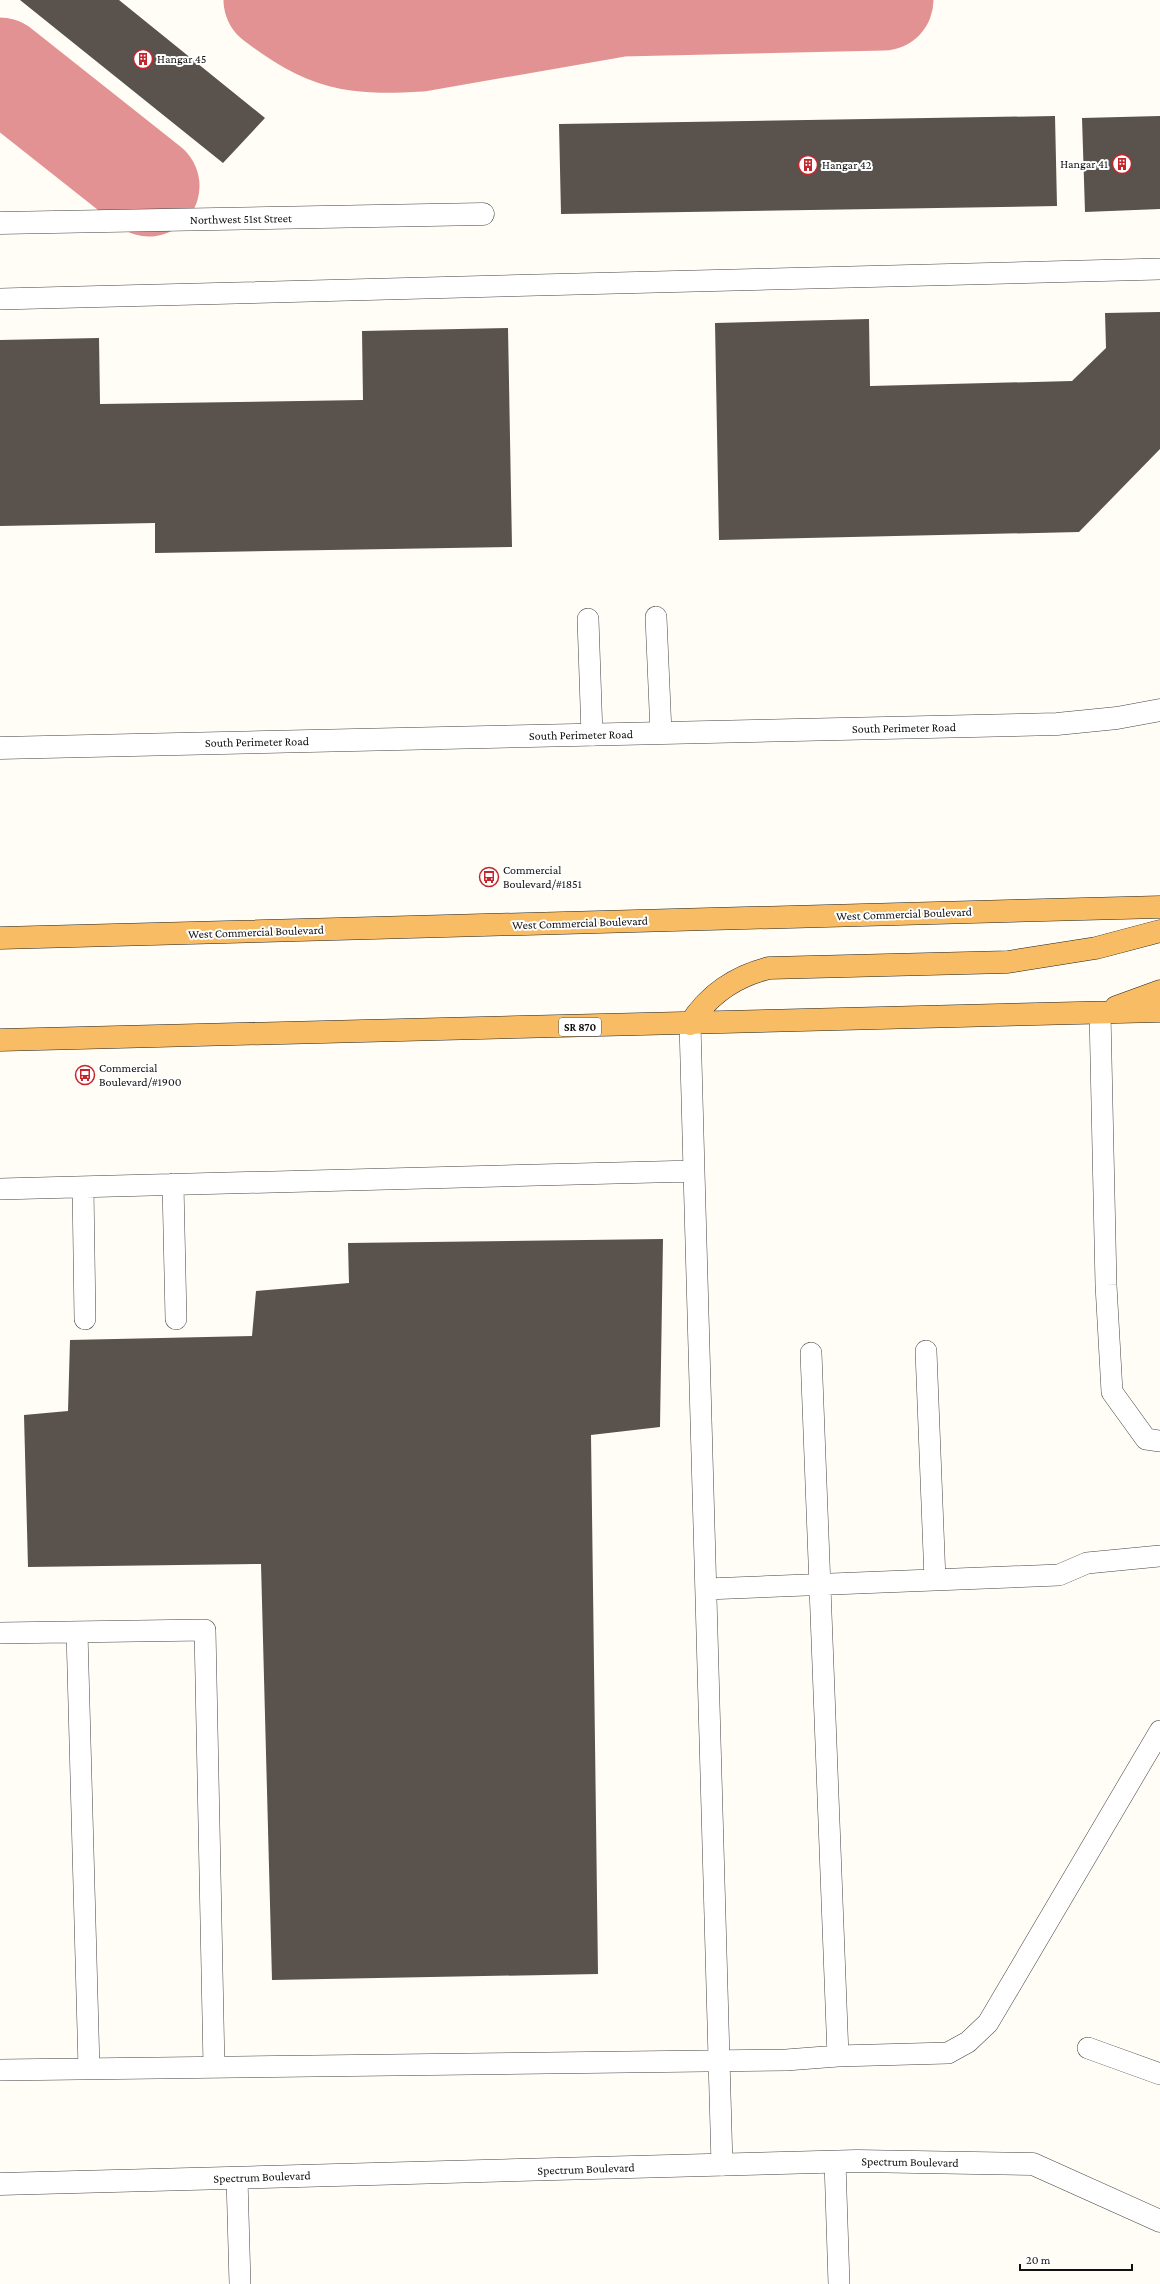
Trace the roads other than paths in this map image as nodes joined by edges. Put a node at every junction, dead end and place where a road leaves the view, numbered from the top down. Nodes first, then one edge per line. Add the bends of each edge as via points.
1 (483, 214) dead end
2 (0, 223) edge
3 (1160, 269) edge
4 (0, 299) edge
5 (656, 618) dead end
6 (588, 619) dead end
7 (1160, 710) edge
8 (661, 733) junction
9 (592, 735) junction
10 (0, 748) edge
11 (1160, 907) edge
12 (1160, 931) edge
13 (0, 938) edge
14 (1160, 991) edge
15 (1160, 1012) edge
16 (1100, 1013) junction
17 (690, 1024) junction
18 (0, 1040) edge
19 (694, 1171) junction
20 (173, 1184) junction
21 (83, 1187) junction
22 (0, 1189) edge
23 (85, 1319) dead end
24 (176, 1319) dead end
25 (926, 1351) dead end
26 (811, 1353) dead end
27 (1160, 1441) edge
28 (1160, 1556) edge
29 (935, 1580) junction
30 (820, 1584) junction
31 (706, 1589) junction
32 (77, 1632) junction
33 (0, 1633) edge
34 (1160, 1731) edge
35 (1088, 2048) dead end
36 (838, 2056) junction
37 (718, 2060) junction
38 (214, 2067) junction
39 (89, 2068) junction
40 (0, 2070) edge
41 (1160, 2074) edge
42 (835, 2162) junction
43 (722, 2165) junction
44 (237, 2178) junction
45 (0, 2184) edge
46 (1160, 2221) edge
47 (240, 2284) edge
48 (839, 2284) edge

1 - 2 street, Northwest 51st Street
3 - 4 lane
5 - 8 lane
6 - 9 lane
7 - 8 street, South Perimeter Road via 1118,718 1057,724
8 - 9 street, South Perimeter Road
9 - 10 street, South Perimeter Road
11 - 13 highway, West Commercial Boulevard
12 - 17 highway via 1096,948 1008,962 769,968 756,971 725,987 698,1010
14 - 16 highway
15 - 16 highway, SR 870
16 - 17 highway, SR 870
16 - 27 lane via 1106,1285 1112,1392 1146,1438
17 - 18 highway, SR 870
17 - 19 lane
19 - 20 lane
19 - 31 lane
20 - 21 lane
20 - 24 lane
21 - 22 lane
21 - 23 lane
25 - 29 lane
26 - 30 lane
28 - 29 lane via 1087,1563 1059,1575
29 - 30 lane
30 - 31 lane
30 - 36 lane
31 - 37 lane
32 - 33 lane
32 - 38 lane via 205,1630
32 - 39 lane
34 - 36 lane via 988,2023 968,2042 948,2053
35 - 41 lane
36 - 37 lane
37 - 38 lane
37 - 43 lane
38 - 39 lane
39 - 40 lane
42 - 43 street, Spectrum Boulevard
42 - 46 street, Spectrum Boulevard via 1033,2164
42 - 48 lane
43 - 44 street, Spectrum Boulevard
44 - 45 street, Spectrum Boulevard
44 - 47 lane

